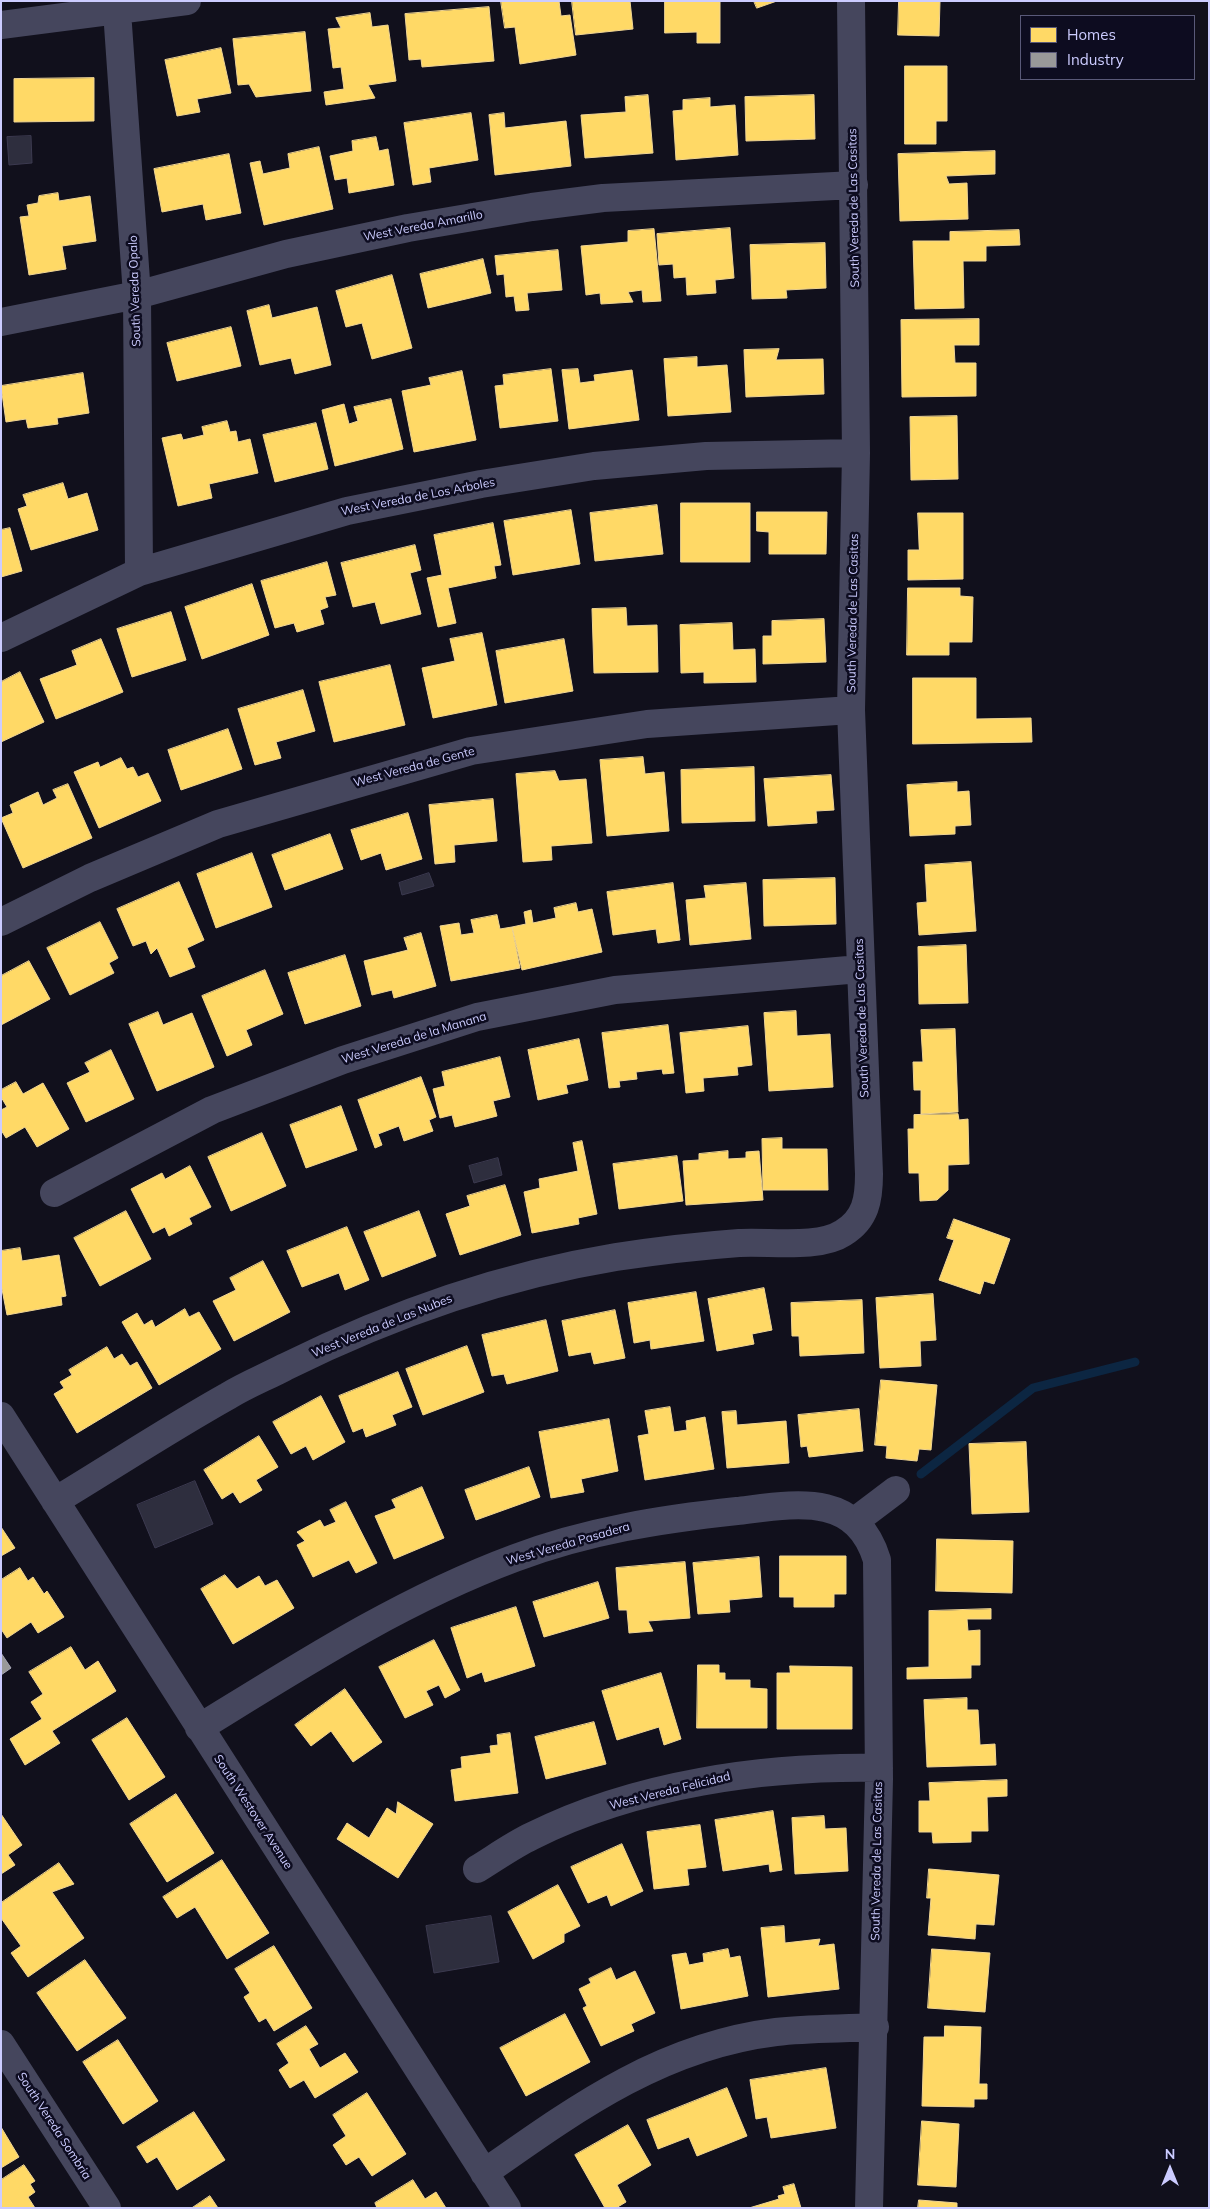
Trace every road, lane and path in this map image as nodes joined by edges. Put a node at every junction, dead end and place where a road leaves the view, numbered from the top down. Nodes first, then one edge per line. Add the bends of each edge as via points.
1 (187, 1) edge
2 (851, 1) edge
3 (117, 11) junction
4 (1, 25) edge
5 (854, 185) junction
6 (137, 295) junction
7 (1, 322) edge
8 (856, 453) junction
9 (139, 572) junction
10 (1, 638) edge
11 (851, 710) junction
12 (1, 922) edge
13 (860, 969) junction
14 (54, 1193) dead end
15 (857, 1222) joint
16 (1, 1416) edge
17 (896, 1490) dead end
18 (55, 1501) junction
19 (855, 1521) junction
20 (199, 1728) junction
21 (879, 1768) junction
22 (477, 1870) dead end
23 (874, 2027) junction
24 (1, 2044) edge
25 (484, 2172) junction
26 (108, 2208) edge
27 (507, 2208) edge
28 (869, 2208) edge

1 - 3 street
2 - 5 street, South Vereda de Las Casitas
3 - 4 street
3 - 6 street, South Vereda Opalo
5 - 6 street, West Vereda Amarillo via 603,198 532,206 286,254
5 - 8 street, South Vereda de Las Casitas
6 - 7 street, West Vereda Amarillo
6 - 9 street, South Vereda Opalo
8 - 9 street, West Vereda de Los Arboles via 706,456 594,466 481,484 347,510
8 - 11 street, South Vereda de Las Casitas
9 - 10 street, West Vereda de Los Arboles
11 - 12 street, West Vereda de Gente via 646,724 471,751 218,824 90,878
11 - 13 street, South Vereda de Las Casitas
13 - 14 street, West Vereda de la Manana via 615,990 477,1017 343,1060 212,1110
13 - 15 street, South Vereda de Las Casitas via 869,1196 866,1210
15 - 18 street, West Vereda de Las Nubes via 843,1234 822,1241 740,1244 616,1257 509,1280 425,1307 336,1342 229,1395
16 - 18 street, South Westover Avenue
17 - 19 street
18 - 20 street, South Westover Avenue
19 - 20 street, West Vereda Pasadera via 832,1509 815,1506 663,1519 517,1557 461,1579 358,1631
19 - 21 street, South Vereda de Las Casitas via 872,1544 876,1560
20 - 25 street, South Westover Avenue
21 - 22 street, West Vereda Felicidad via 739,1774 668,1789 598,1809 531,1836
21 - 23 street, South Vereda de Las Casitas
23 - 25 street via 775,2032 713,2045 645,2070 580,2106
23 - 28 street, South Vereda de Las Casitas
24 - 26 street, South Vereda Sombria
25 - 27 street, South Westover Avenue

